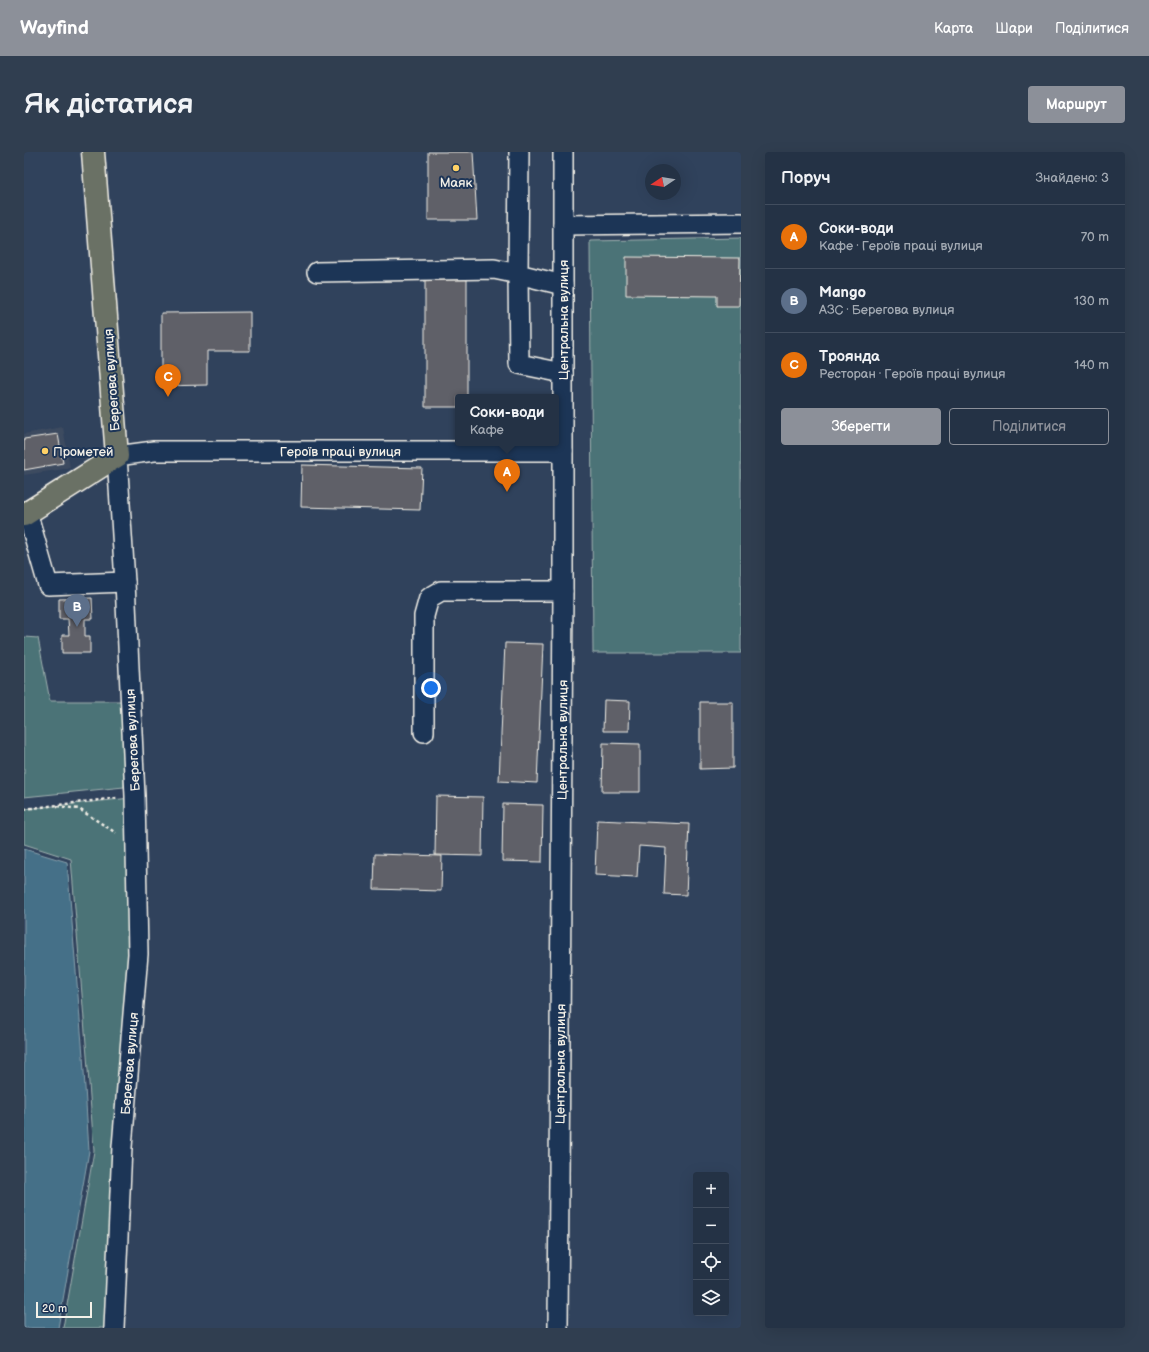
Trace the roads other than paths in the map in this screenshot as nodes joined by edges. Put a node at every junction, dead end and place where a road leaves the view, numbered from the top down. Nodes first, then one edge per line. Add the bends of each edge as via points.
1 (93, 152) edge
2 (519, 152) edge
3 (563, 152) edge
4 (741, 223) edge
5 (563, 226) junction
6 (316, 272) dead end
7 (518, 274) junction
8 (563, 285) junction
9 (563, 372) junction
10 (563, 451) junction
11 (117, 456) junction
12 (26, 513) edge
13 (125, 582) junction
14 (563, 591) junction
15 (424, 732) dead end
16 (114, 1328) edge
17 (558, 1328) edge

1 - 11 main road, Берегова вулиця
2 - 7 street
3 - 5 street, Центральна вулиця
4 - 5 street
5 - 8 street, Центральна вулиця
6 - 7 street via 494,269
7 - 8 street
7 - 9 street via 518,364
8 - 9 street, Центральна вулиця
9 - 10 street, Центральна вулиця
10 - 11 street, Героїв праці вулиця via 154,451
10 - 14 street, Центральна вулиця
11 - 12 main road
11 - 13 street, Берегова вулиця
12 - 13 street via 48,585
13 - 16 street, Берегова вулиця via 137,847 138,954 122,1147
14 - 15 street via 441,591 429,598 424,616
14 - 17 street, Центральна вулиця

